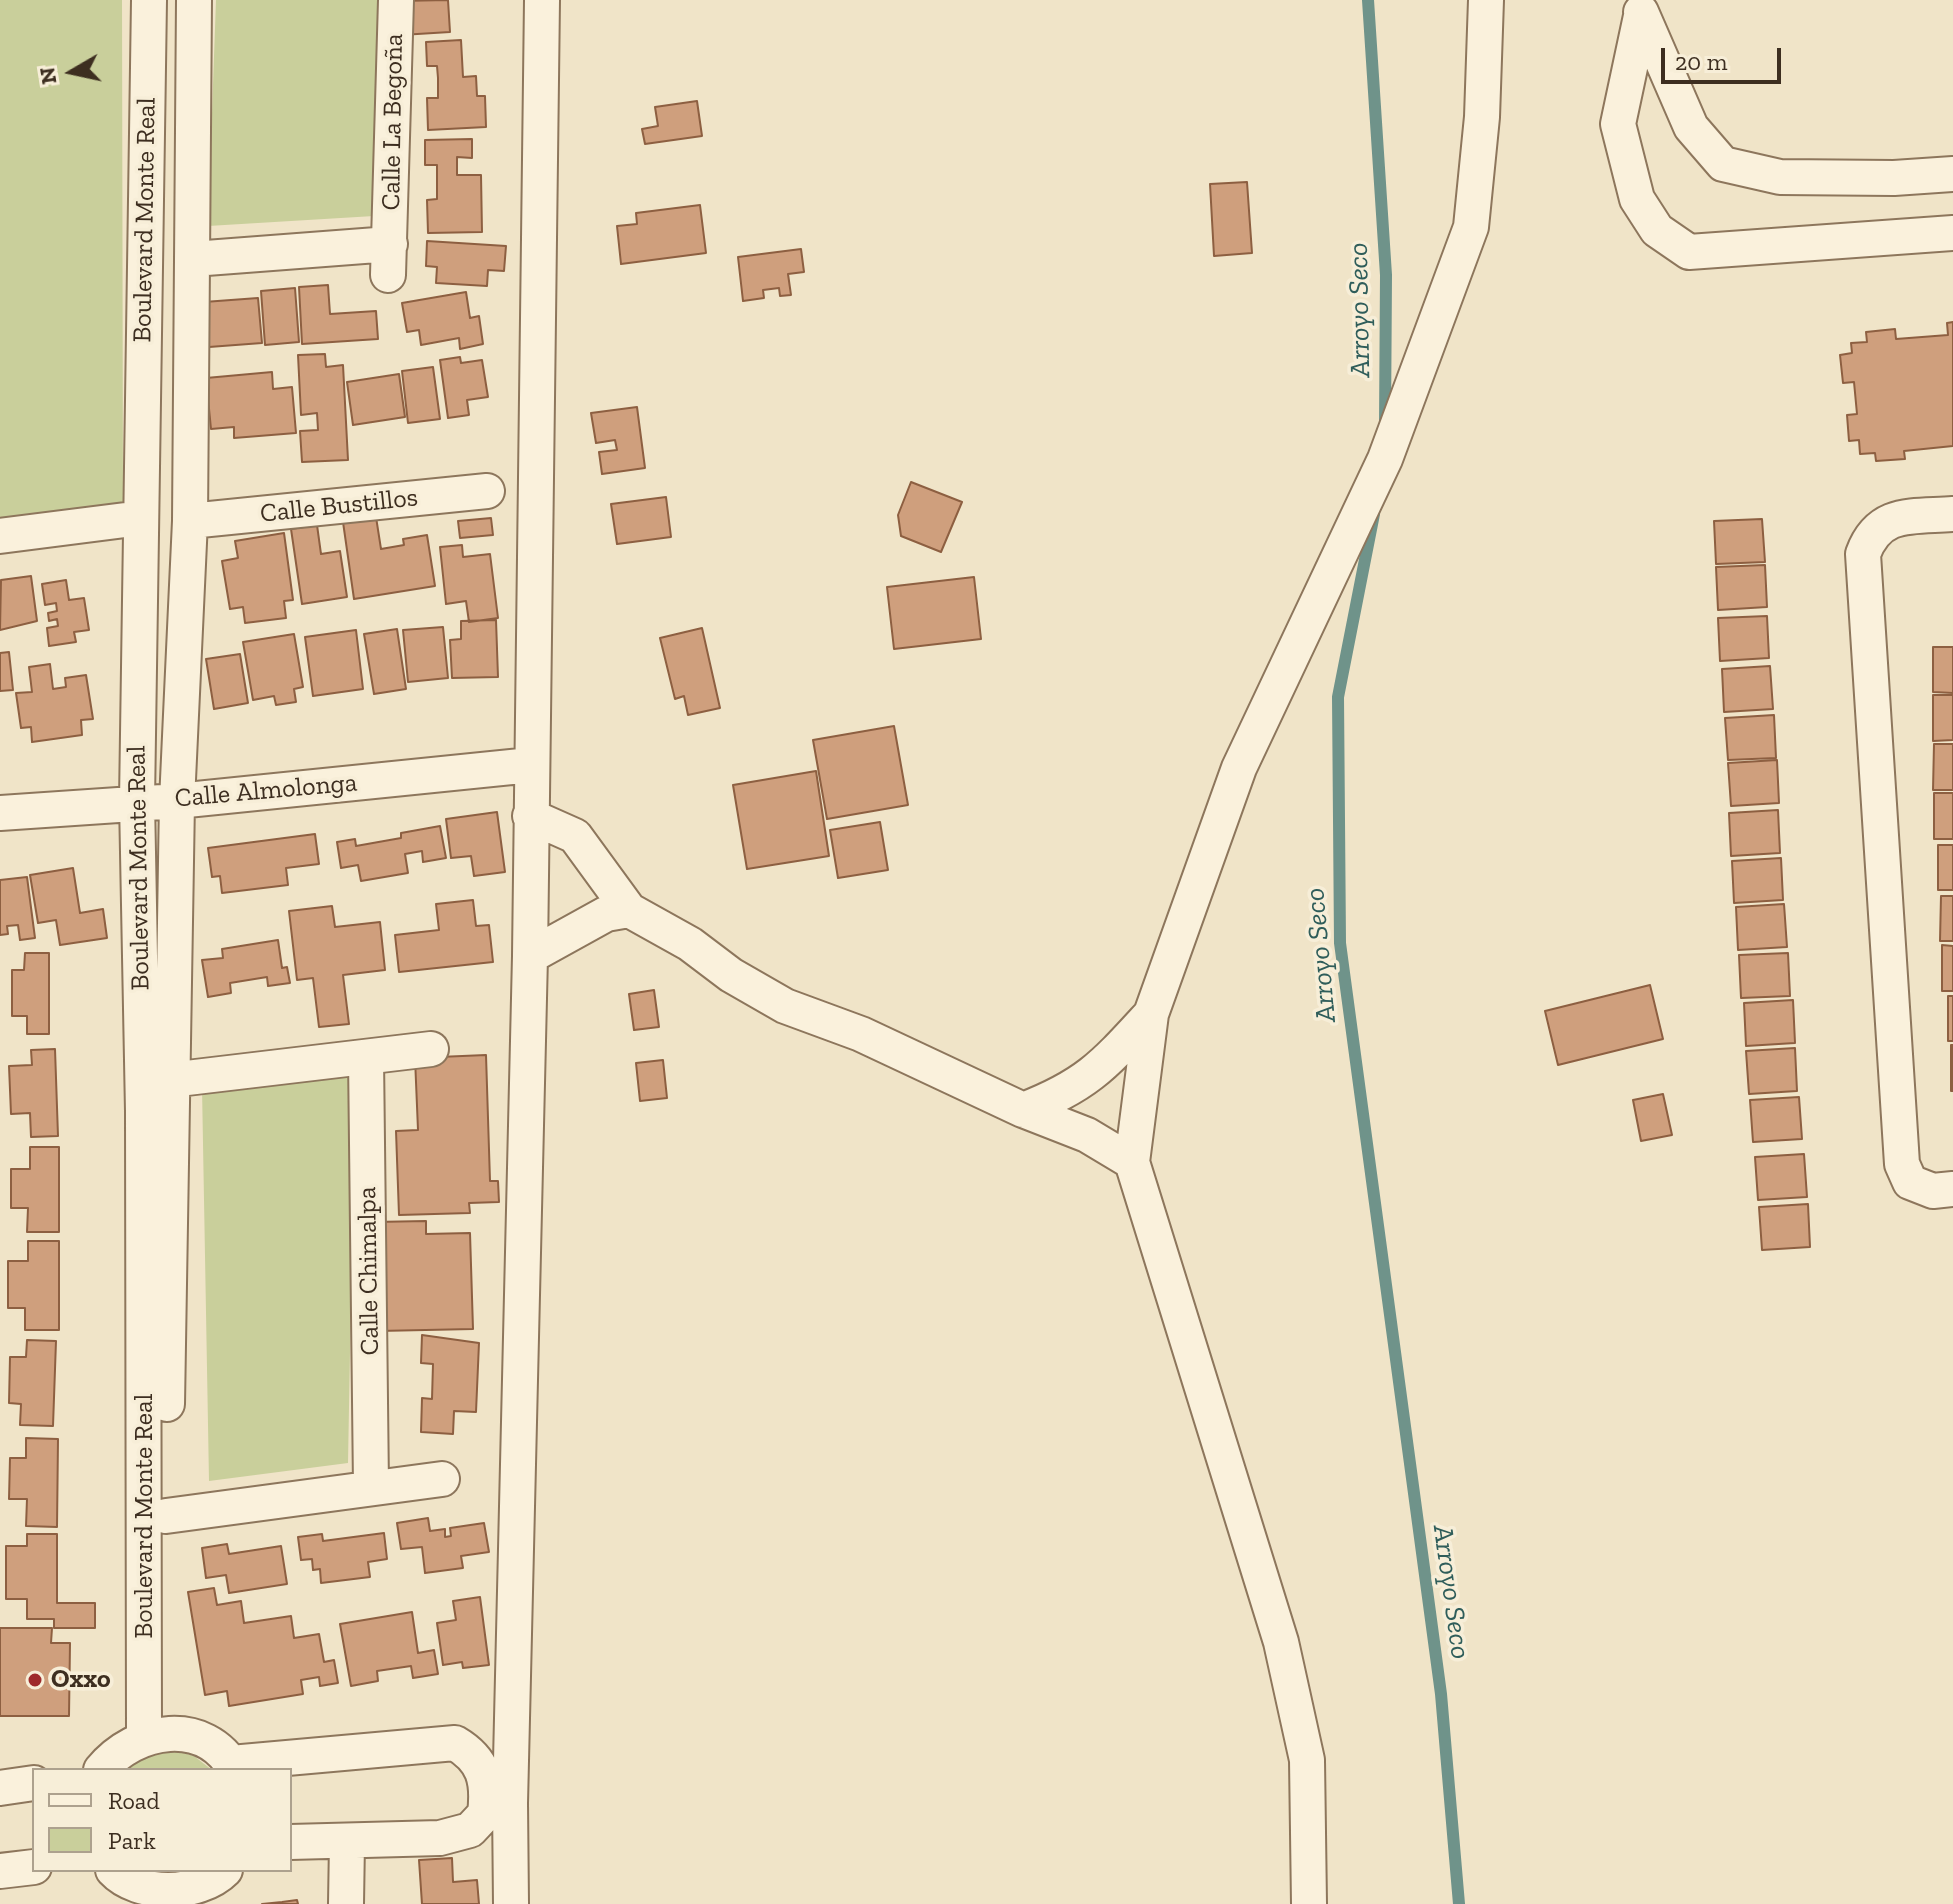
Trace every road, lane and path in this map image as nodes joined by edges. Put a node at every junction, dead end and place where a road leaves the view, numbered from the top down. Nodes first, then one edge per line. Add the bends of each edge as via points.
1 (149, 0) edge
2 (194, 0) edge
3 (396, 0) edge
4 (542, 0) edge
5 (1486, 0) edge
6 (1641, 8) edge
7 (1953, 174) edge
8 (1953, 233) edge
9 (193, 259) junction
10 (487, 491) dead end
11 (1953, 514) edge
12 (141, 518) junction
13 (190, 521) junction
14 (0, 536) edge
15 (531, 765) junction
16 (137, 801) junction
17 (177, 801) junction
18 (0, 813) edge
19 (530, 816) junction
20 (629, 910) junction
21 (530, 956) junction
22 (1151, 1014) junction
23 (431, 1049) dead end
24 (366, 1057) junction
25 (170, 1080) junction
26 (1023, 1110) junction
27 (1132, 1162) junction
28 (1953, 1189) edge
29 (442, 1479) dead end
30 (371, 1486) junction
31 (166, 1516) junction
32 (154, 1734) junction
33 (233, 1766) edge
34 (103, 1768) edge
35 (32, 1783) edge
36 (0, 1788) edge
37 (498, 1799) junction
38 (292, 1842) edge
39 (347, 1842) junction
40 (32, 1867) edge
41 (0, 1871) edge
42 (222, 1872) edge
43 (129, 1887) edge
44 (346, 1904) edge
45 (511, 1904) edge
46 (1309, 1904) edge

1 - 12 street, Boulevard Monte Real
2 - 9 street, Boulevard Monte Real
3 - 9 street, Calle La Begoña via 389,259
4 - 15 street
5 - 22 street via 1471,227 1385,459 1239,768
6 - 7 street via 1691,127 1723,164 1780,177
6 - 8 street via 1618,124 1637,199 1657,230 1689,252
9 - 13 street, Boulevard Monte Real
10 - 13 street, Calle Bustillos
11 - 28 street via 1885,521 1870,534 1863,554 1902,1164 1910,1182 1933,1191
12 - 14 street
12 - 16 street, Boulevard Monte Real
13 - 17 street, Boulevard Monte Real
15 - 17 street, Calle Almolonga
15 - 19 street
16 - 17 street, Calle Almolonga
16 - 18 street, Calle Almolonga
16 - 32 street, Boulevard Monte Real
17 - 25 street, Boulevard Monte Real
19 - 20 street via 575,836
19 - 21 street
20 - 21 street via 606,914
20 - 26 street via 785,1006 861,1034
21 - 37 street
22 - 26 street via 1096,1073 1063,1095
22 - 27 street
23 - 24 street
24 - 25 street
24 - 30 street, Calle Chimalpa
25 - 31 street, Boulevard Monte Real
26 - 27 street via 1087,1135
27 - 46 street via 1281,1642 1307,1760
29 - 30 street
30 - 31 street
31 - 32 street, Boulevard Monte Real
32 - 33 street via 194,1738 217,1749
32 - 34 street via 126,1745
33 - 37 street via 455,1743 481,1766
35 - 36 street
37 - 39 street via 470,1830 440,1838
37 - 45 street
38 - 39 street
39 - 44 street
40 - 41 street
42 - 43 street via 200,1887

